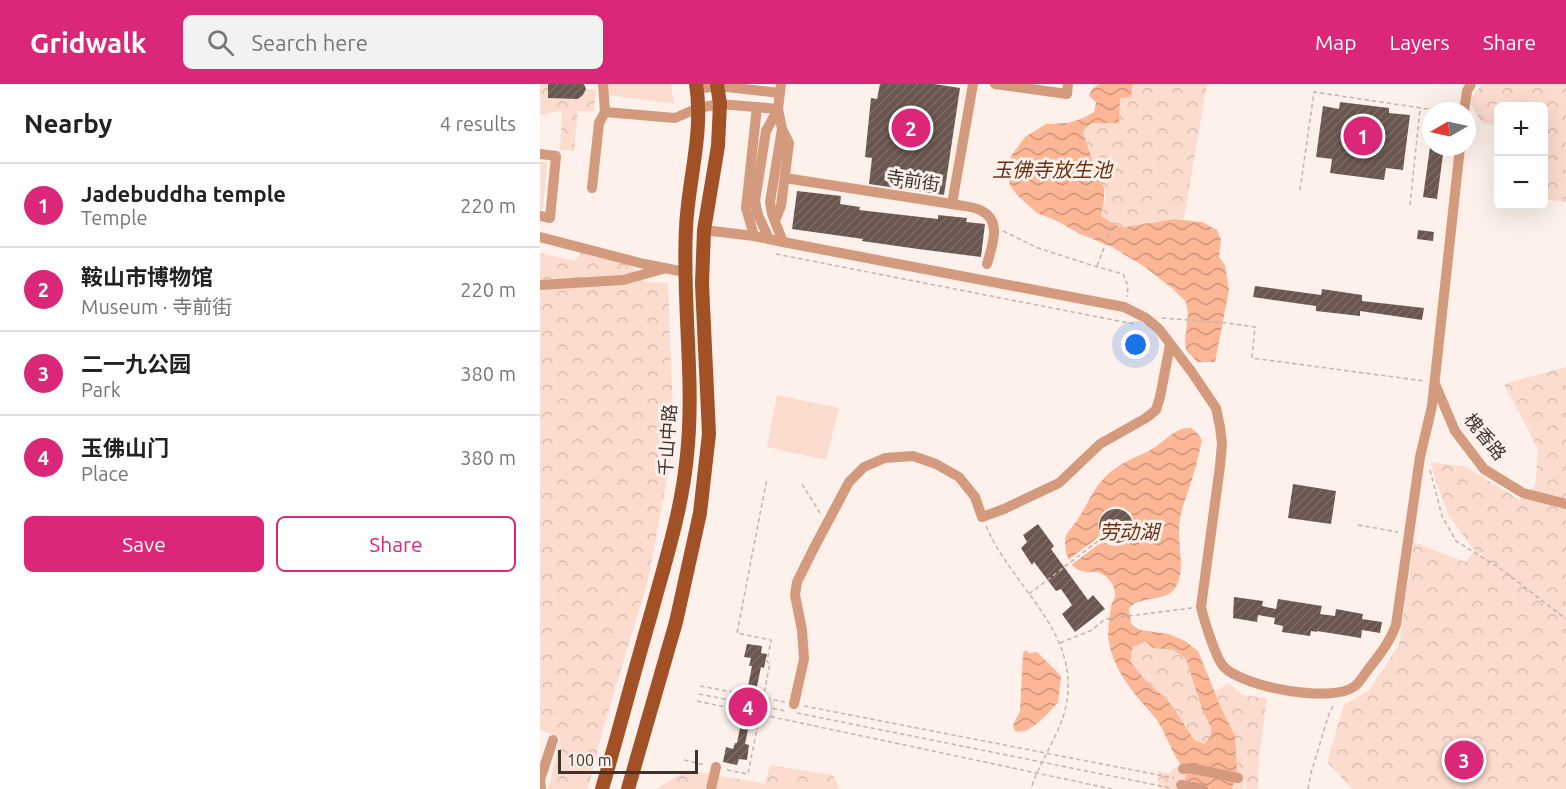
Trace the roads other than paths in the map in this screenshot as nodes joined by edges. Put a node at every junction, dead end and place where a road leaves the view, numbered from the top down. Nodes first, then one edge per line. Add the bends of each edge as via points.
1 (603, 84) edge
2 (974, 84) edge
3 (995, 84) edge
4 (1068, 84) edge
5 (1471, 84) edge
6 (718, 85) edge
7 (696, 86) edge
8 (781, 89) edge
9 (1465, 102) edge
10 (720, 104) junction
11 (757, 107) junction
12 (698, 108) junction
13 (778, 109) junction
14 (605, 112) junction
15 (540, 154) edge
16 (1459, 156) edge
17 (759, 175) junction
18 (780, 178) junction
19 (592, 188) dead end
20 (952, 204) junction
21 (540, 216) edge
22 (704, 230) junction
23 (754, 236) junction
24 (540, 237) edge
25 (769, 239) junction
26 (783, 243) junction
27 (987, 264) dead end
28 (666, 268) junction
29 (685, 272) junction
30 (540, 285) edge
31 (1170, 345) junction
32 (1434, 382) junction
33 (1566, 504) edge
34 (793, 710) road end
35 (553, 740) dead end
36 (716, 767) road end
37 (1238, 778) dead end
38 (1178, 782) edge
39 (540, 789) edge
40 (602, 789) edge
41 (628, 789) edge
42 (711, 789) edge
43 (1203, 789) edge

1 - 14 street
2 - 20 street, 寺前街
3 - 4 street via 1067,94
5 - 9 street
6 - 7 street
6 - 8 street
6 - 10 main road, 千山中路
7 - 12 main road, 千山中路
8 - 13 street
10 - 11 street
10 - 12 street
10 - 22 main road, 千山中路 via 718,146
11 - 13 street
11 - 23 street via 746,208
12 - 14 street via 675,118
12 - 29 main road, 千山中路
13 - 17 street via 766,131
13 - 18 street via 789,143
14 - 19 street via 599,123
15 - 21 street via 556,156 550,218
16 - 32 street
17 - 18 street, 寺前街
17 - 25 street via 755,201
18 - 20 street, 寺前街
18 - 26 street via 781,206 775,221
20 - 27 street via 980,210 993,220
22 - 23 street
22 - 41 main road, 千山中路 via 702,284 709,434 700,513 676,622
23 - 25 street
24 - 28 street
25 - 26 street
26 - 31 street via 1124,307 1146,318
28 - 29 street
28 - 30 street via 623,280
29 - 40 main road, 千山中路 via 689,402 678,518
31 - 32 street via 1216,408 1220,427 1220,466 1201,608 1222,666 1253,684 1323,695 1355,686 1390,640 1396,625
31 - 34 street via 1156,410 1100,444 1059,483 1004,509 982,517 975,497 959,477 913,456 885,458 864,467 849,482 797,582 795,595 804,659
32 - 33 street, 槐香路 via 1455,431 1485,469 1523,493
35 - 39 street
36 - 42 street
37 - 38 street via 1190,768
38 - 43 street

